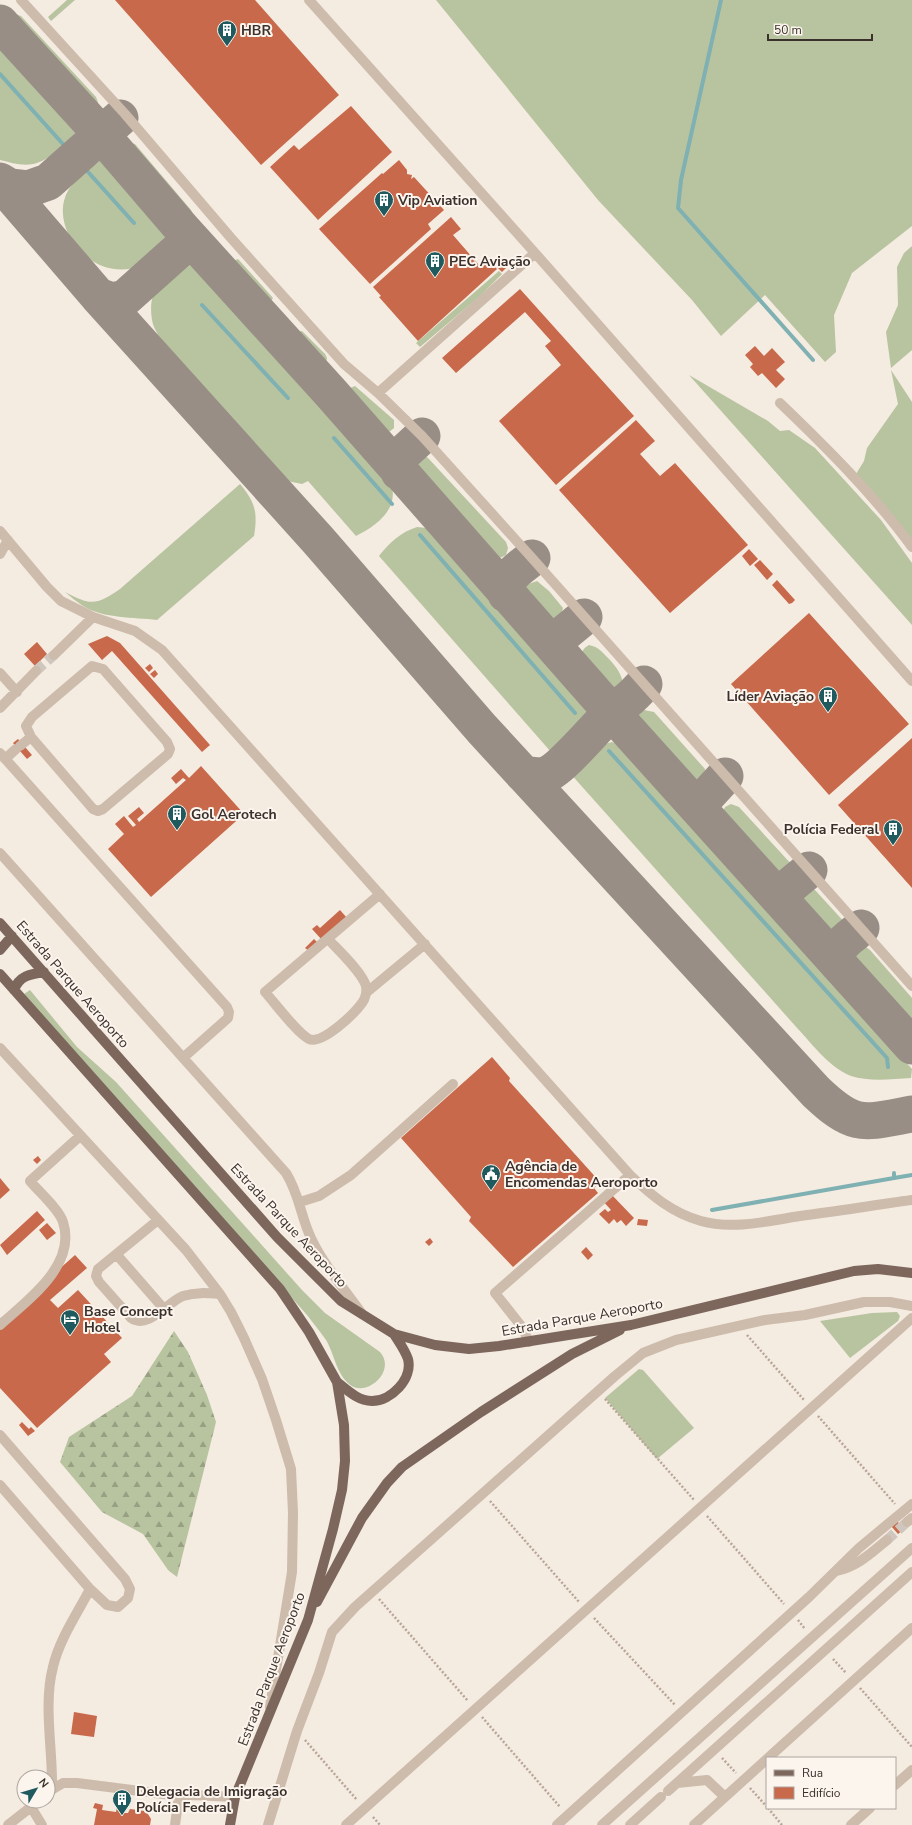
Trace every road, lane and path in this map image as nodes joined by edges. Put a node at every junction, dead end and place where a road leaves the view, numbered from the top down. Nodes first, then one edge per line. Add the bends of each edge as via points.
1 (21, 0) edge
2 (309, 0) edge
3 (535, 253) junction
4 (378, 393) junction
5 (780, 403) dead end
6 (0, 531) edge
7 (8, 540) junction
8 (912, 547) edge
9 (0, 554) edge
10 (93, 617) junction
11 (54, 655) tunnel mouth
12 (36, 671) tunnel mouth
13 (0, 672) edge
14 (912, 681) edge
15 (17, 692) junction
16 (0, 708) edge
17 (31, 737) junction
18 (2, 756) edge
19 (0, 853) edge
20 (380, 894) junction
21 (0, 923) edge
22 (12, 936) junction
23 (328, 939) junction
24 (425, 944) junction
25 (0, 950) edge
26 (44, 972) junction
27 (0, 974) edge
28 (912, 986) edge
29 (14, 990) junction
30 (366, 992) junction
31 (0, 1048) edge
32 (184, 1057) junction
33 (453, 1084) dead end
34 (80, 1136) junction
35 (630, 1175) junction
36 (912, 1200) edge
37 (300, 1202) junction
38 (158, 1220) junction
39 (117, 1255) junction
40 (912, 1273) edge
41 (220, 1294) junction
42 (912, 1306) edge
43 (164, 1309) junction
44 (363, 1316) junction
45 (912, 1318) edge
46 (0, 1325) edge
47 (631, 1325) junction
48 (740, 1327) junction
49 (394, 1334) junction
50 (529, 1342) junction
51 (337, 1382) junction
52 (598, 1391) junction
53 (811, 1408) junction
54 (0, 1435) edge
55 (0, 1485) edge
56 (483, 1493) junction
57 (912, 1504) edge
58 (700, 1508) junction
59 (902, 1512) junction
60 (886, 1540) tunnel mouth
61 (912, 1548) edge
62 (834, 1572) junction
63 (912, 1572) edge
64 (90, 1590) junction
65 (586, 1610) junction
66 (792, 1613) junction
67 (308, 1620) junction
68 (912, 1628) edge
69 (812, 1637) junction
70 (824, 1650) junction
71 (854, 1681) junction
72 (682, 1712) junction
73 (268, 1718) junction
74 (297, 1731) junction
75 (912, 1747) edge
76 (714, 1750) junction
77 (770, 1757) edge
78 (766, 1761) edge
79 (53, 1769) edge
80 (912, 1770) edge
81 (744, 1780) junction
82 (677, 1783) junction
83 (896, 1785) edge
84 (56, 1787) edge
85 (179, 1796) junction
86 (235, 1797) junction
87 (725, 1797) junction
88 (628, 1802) junction
89 (766, 1807) edge
90 (365, 1808) junction
91 (29, 1809) edge
92 (37, 1809) edge
93 (768, 1809) edge
94 (869, 1809) edge
95 (640, 1816) junction
96 (8, 1825) edge
97 (42, 1825) edge
98 (175, 1825) edge
99 (230, 1825) edge
100 (268, 1825) edge
101 (346, 1825) edge
102 (380, 1825) edge
103 (557, 1825) edge
104 (602, 1825) edge
105 (630, 1825) edge
106 (694, 1825) edge
107 (782, 1825) edge
108 (851, 1825) edge

1 - 4 street via 125,114 344,364
2 - 3 street
3 - 4 street
3 - 14 street
4 - 28 street via 422,436 527,552
5 - 8 street via 818,438 891,518
6 - 7 street
7 - 9 street
7 - 10 street via 61,601
10 - 11 street
10 - 20 street via 135,632 162,650
12 - 15 street
13 - 15 street
15 - 16 street
17 - 17 street via 26,729 28,721 95,666 103,669 167,742 170,749 168,754 98,811
17 - 18 street
18 - 32 street via 227,1007 228,1018
19 - 32 street
20 - 23 street
20 - 24 street
21 - 22 main road, Estrada Parque Aeroporto
22 - 25 main road
22 - 26 main road, Estrada Parque Aeroporto
23 - 30 street via 360,975 366,985
23 - 30 street via 265,992 299,1031 309,1039 318,1040 327,1036 363,1003
24 - 30 street
24 - 35 street
26 - 29 main road via 28,974 21,978
26 - 44 main road, Estrada Parque Aeroporto via 278,1237 341,1301
27 - 29 main road, Estrada Parque Aeroporto
29 - 51 main road, Estrada Parque Aeroporto via 280,1289 309,1332
31 - 34 street
32 - 37 street via 286,1173
33 - 37 street via 351,1174 319,1196
34 - 38 street
34 - 46 street via 30,1181 62,1220 66,1237 59,1262 51,1276
35 - 36 street via 648,1193 666,1205 700,1221 721,1225 752,1223
35 - 50 street via 495,1293 522,1327
37 - 44 street via 308,1232
38 - 39 street
38 - 41 street via 186,1250
39 - 43 street
39 - 43 street via 98,1269 96,1276 104,1287 134,1320 146,1320
40 - 47 main road, Estrada Parque Aeroporto via 878,1269 854,1271
41 - 43 street via 201,1292 182,1297
41 - 73 street via 244,1338 262,1379 291,1469 292,1572
42 - 48 street via 890,1302 864,1302
44 - 49 main road, Estrada Parque Aeroporto
45 - 53 street
47 - 50 main road, Estrada Parque Aeroporto
47 - 67 main road via 572,1354 481,1412 402,1467 386,1483 362,1518
48 - 52 street via 676,1340 643,1353
48 - 53 path
49 - 50 main road, Estrada Parque Aeroporto via 435,1345 469,1349
49 - 51 main road via 406,1354 409,1368 398,1388 386,1398 372,1401 359,1398
51 - 67 main road, Estrada Parque Aeroporto via 344,1425 345,1461 342,1490
52 - 56 street
52 - 58 path
53 - 58 street
53 - 59 path
54 - 64 street via 130,1589 128,1598 118,1607 107,1605
55 - 64 street
56 - 65 path
56 - 74 street via 355,1607 332,1632
57 - 59 street
58 - 65 street
58 - 66 path
59 - 62 street
60 - 62 street via 857,1564
61 - 69 street
62 - 66 street
63 - 70 street
64 - 79 street via 53,1666 49,1729
65 - 72 path
65 - 90 street
66 - 69 path
66 - 72 street
67 - 73 main road, Estrada Parque Aeroporto
68 - 71 street
69 - 88 street
70 - 71 path
70 - 76 street
71 - 75 path
71 - 77 street
72 - 103 street
73 - 86 main road, Estrada Parque Aeroporto
74 - 90 path
74 - 100 street
76 - 81 path
76 - 82 street
78 - 81 street
80 - 83 street
81 - 87 street
81 - 89 path
82 - 87 street via 707,1780
82 - 95 street
84 - 85 street via 63,1783 77,1783
85 - 86 street
85 - 98 street
86 - 99 main road, Estrada Parque Aeroporto
87 - 106 street
88 - 95 street
88 - 104 street
90 - 101 street
90 - 102 path
91 - 96 street
92 - 97 street
93 - 107 path
94 - 108 street
95 - 105 street

